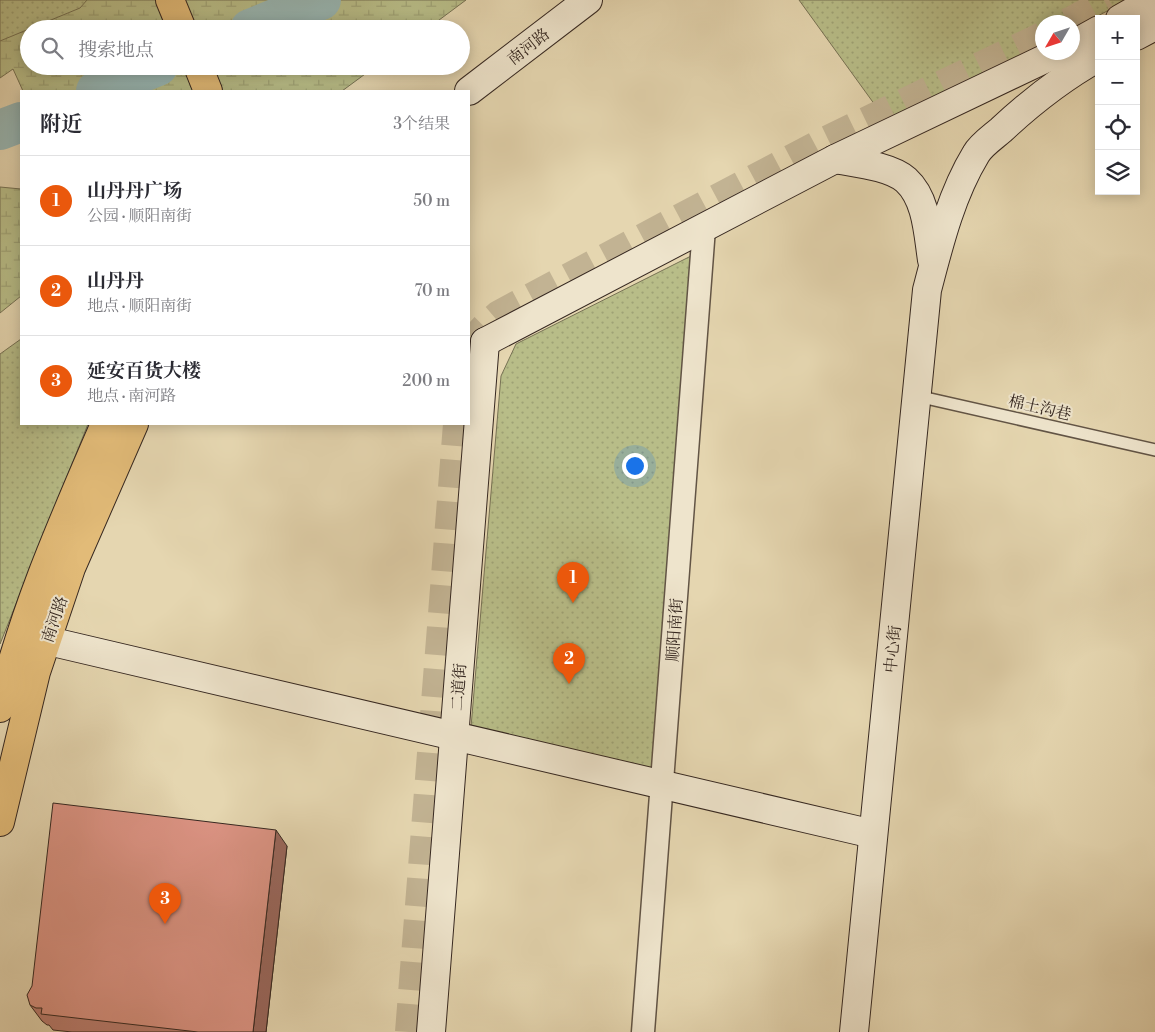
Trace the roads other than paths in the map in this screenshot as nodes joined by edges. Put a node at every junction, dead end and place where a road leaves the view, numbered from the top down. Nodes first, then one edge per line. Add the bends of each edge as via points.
1 (170, 0) edge
2 (588, 0) edge
3 (1153, 0) edge
4 (1127, 15) edge
5 (178, 20) edge
6 (1155, 26) edge
7 (1095, 32) edge
8 (1140, 34) edge
9 (1080, 41) edge
10 (1095, 59) edge
11 (1042, 60) edge
12 (202, 75) edge
13 (208, 90) edge
14 (470, 91) edge
15 (835, 159) junction
16 (704, 228) junction
17 (934, 266) junction
18 (477, 339) edge
19 (917, 396) junction
20 (105, 425) edge
21 (134, 425) edge
22 (1155, 450) edge
23 (20, 634) junction
24 (47, 640) junction
25 (0, 708) edge
26 (454, 736) junction
27 (662, 785) junction
28 (0, 822) edge
29 (873, 834) junction
30 (431, 1032) edge
31 (643, 1032) edge
32 (854, 1032) edge

1 - 5 main road
2 - 14 main road, 南河路
3 - 4 main road
6 - 8 main road
7 - 9 main road
10 - 17 main road, 中心街 via 1031,102 977,151 962,179
11 - 15 main road
12 - 13 main road
15 - 16 main road
15 - 17 main road via 876,167 906,180 918,196 924,214
16 - 18 main road
16 - 27 street, 顺阳南街
17 - 19 main road, 中心街 via 928,290
18 - 26 main road, 二道街
19 - 22 lane, 棉土沟巷
19 - 29 main road, 中心街
20 - 23 main road, 南河路 via 47,558
21 - 24 main road, 南河路 via 72,568
23 - 24 main road
23 - 25 main road, 南河路
24 - 26 main road
24 - 28 main road, 南河路 via 36,672
26 - 27 main road
26 - 30 main road, 二道街
27 - 29 main road
27 - 31 street, 顺阳南街
29 - 32 main road, 中心街

